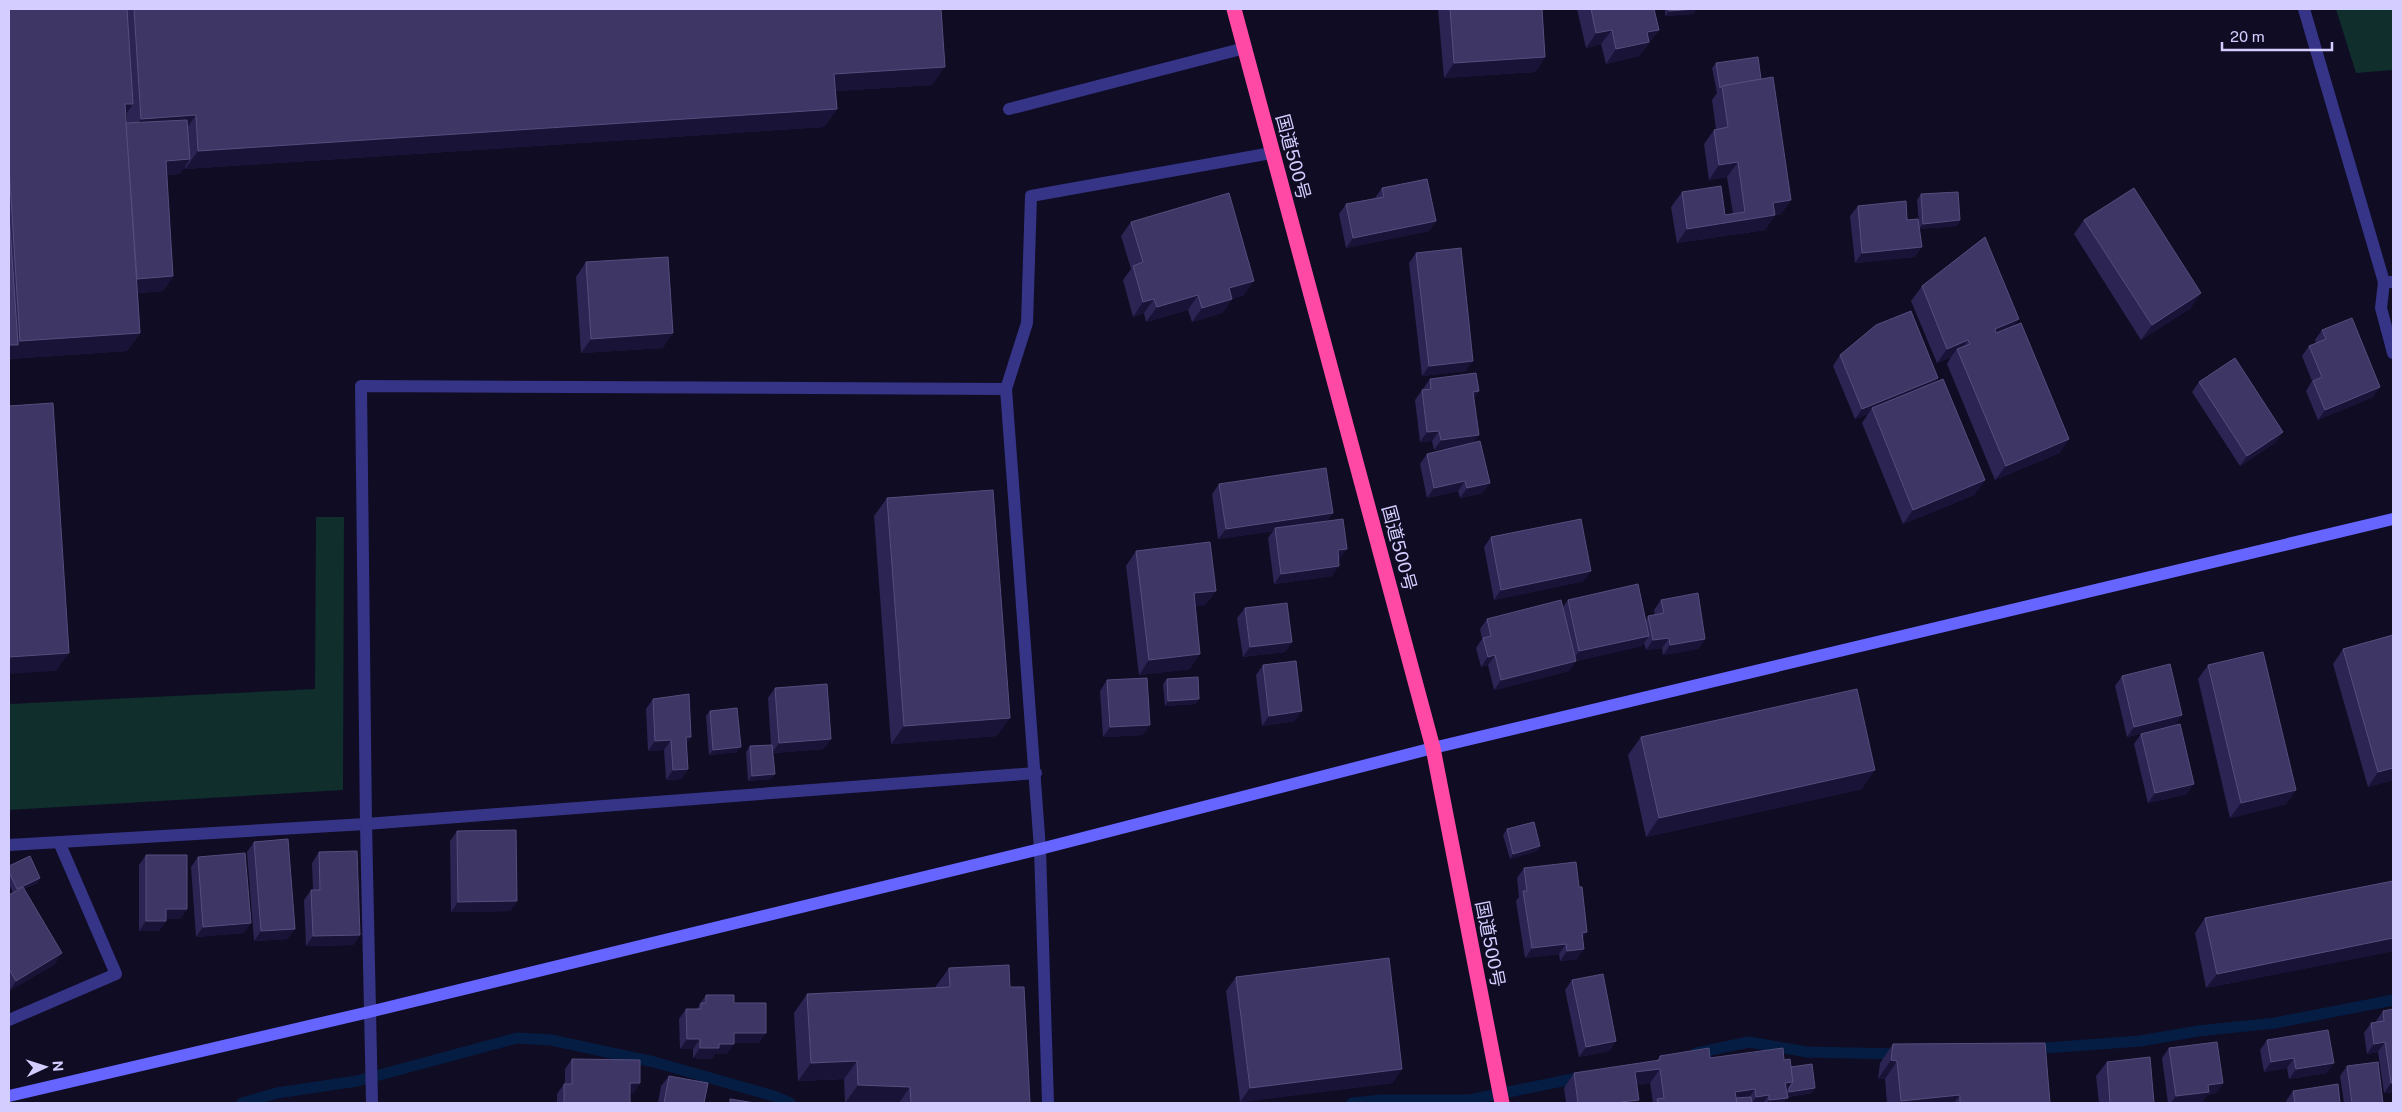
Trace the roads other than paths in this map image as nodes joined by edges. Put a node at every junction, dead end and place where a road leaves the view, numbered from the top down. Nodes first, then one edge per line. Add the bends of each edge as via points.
1 (1234, 9) edge
2 (2304, 9) edge
3 (1245, 48) junction
4 (1009, 109) dead end
5 (1272, 154) junction
6 (2388, 282) edge
7 (2393, 352) edge
8 (1006, 389) junction
9 (2393, 519) edge
10 (1433, 748) junction
11 (1036, 774) junction
12 (366, 824) junction
13 (59, 842) junction
14 (9, 845) edge
15 (1040, 849) junction
16 (369, 1012) junction
17 (9, 1020) edge
18 (9, 1096) edge
19 (372, 1103) edge
20 (1048, 1103) edge
21 (1502, 1103) edge

1 - 3 highway, 国道500号
2 - 6 street
3 - 4 street
3 - 5 highway, 国道500号
5 - 8 street via 1031,196 1027,323
5 - 10 highway, 国道500号
6 - 7 street via 2381,308
8 - 11 street
8 - 12 street via 361,386
9 - 10 street
10 - 15 street
10 - 21 highway, 国道500号
11 - 12 street
11 - 15 street
12 - 13 street
12 - 16 street
13 - 14 street
13 - 17 street via 116,974
15 - 16 street
15 - 20 street
16 - 18 street
16 - 19 street

